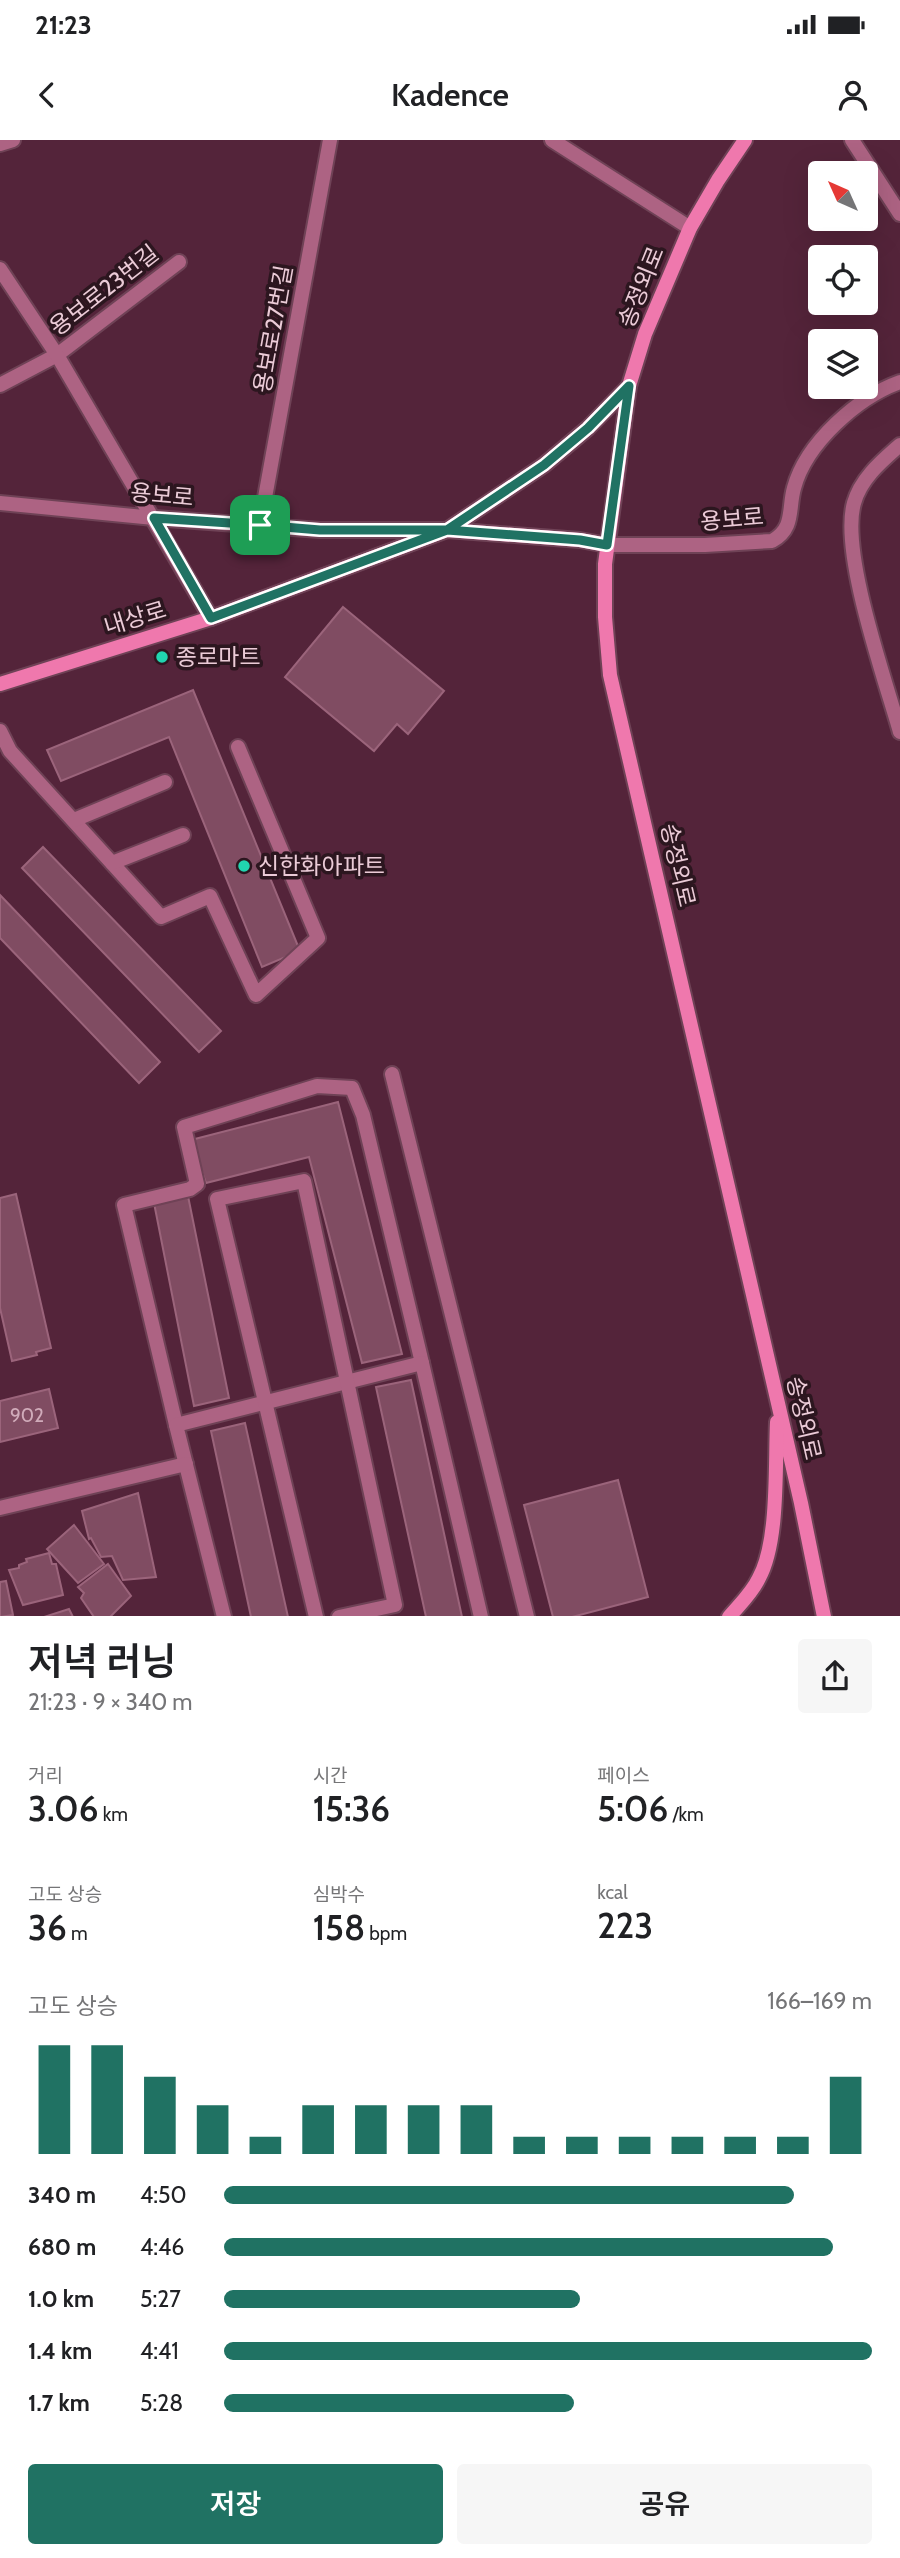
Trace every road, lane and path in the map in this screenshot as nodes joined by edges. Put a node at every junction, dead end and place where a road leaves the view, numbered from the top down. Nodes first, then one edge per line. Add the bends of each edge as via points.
1 (13, 140) edge
2 (331, 140) edge
3 (552, 140) edge
4 (745, 140) edge
5 (852, 140) edge
6 (0, 144) edge
7 (900, 214) edge
8 (690, 228) junction
9 (179, 262) dead end
10 (0, 269) edge
11 (57, 355) junction
12 (900, 382) edge
13 (0, 385) edge
14 (629, 386) junction
15 (900, 445) edge
16 (0, 503) edge
17 (154, 518) junction
18 (260, 525) junction
19 (447, 530) junction
20 (607, 545) junction
21 (211, 618) junction
22 (0, 684) edge
23 (0, 731) edge
24 (900, 732) edge
25 (238, 747) dead end
26 (165, 782) dead end
27 (74, 820) junction
28 (183, 835) dead end
29 (112, 863) junction
30 (392, 1074) dead end
31 (192, 1187) junction
32 (217, 1199) junction
33 (422, 1363) junction
34 (346, 1381) junction
35 (265, 1403) junction
36 (778, 1404) junction
37 (176, 1424) junction
38 (186, 1464) junction
39 (0, 1508) edge
40 (397, 1611) edge
41 (224, 1616) edge
42 (316, 1616) edge
43 (339, 1616) edge
44 (481, 1616) edge
45 (527, 1616) edge
46 (729, 1616) edge
47 (824, 1616) edge

1 - 6 street
2 - 18 street, 용보로27번길
3 - 8 street
4 - 8 street, 송정외로
5 - 7 street
8 - 14 street, 송정외로 via 649,323
9 - 11 street, 용보로23번길
10 - 11 street, 용보로23번길
11 - 13 street, 용보로23번길
11 - 17 street, 용보로23번길
12 - 20 street, 용보로 via 839,419 807,460 794,488 785,531 772,541
14 - 19 street via 544,465
14 - 20 street, 송정외로
15 - 24 street via 870,473 854,503 852,543
16 - 17 street, 용보로
17 - 18 street, 용보로
17 - 21 street, 용보로23번길
18 - 19 street, 용보로
19 - 20 street, 내상로
19 - 21 street, 내상로
20 - 36 street, 송정외로 via 605,617 610,674
21 - 22 street, 내상로
23 - 27 street via 10,751
25 - 29 street via 318,938 256,995 210,896 161,917
26 - 27 street
27 - 29 street
28 - 29 street
30 - 45 street
31 - 32 street
31 - 33 street via 197,1184 184,1127 317,1086 352,1088 363,1115
31 - 37 street via 124,1205
32 - 34 street via 304,1181
32 - 35 street
33 - 34 street
33 - 44 street
34 - 35 street
34 - 40 street
35 - 37 street
35 - 42 street
36 - 46 street via 769,1555 750,1594
36 - 47 street, 송정외로
37 - 38 street
38 - 39 street
38 - 41 street
40 - 43 street

